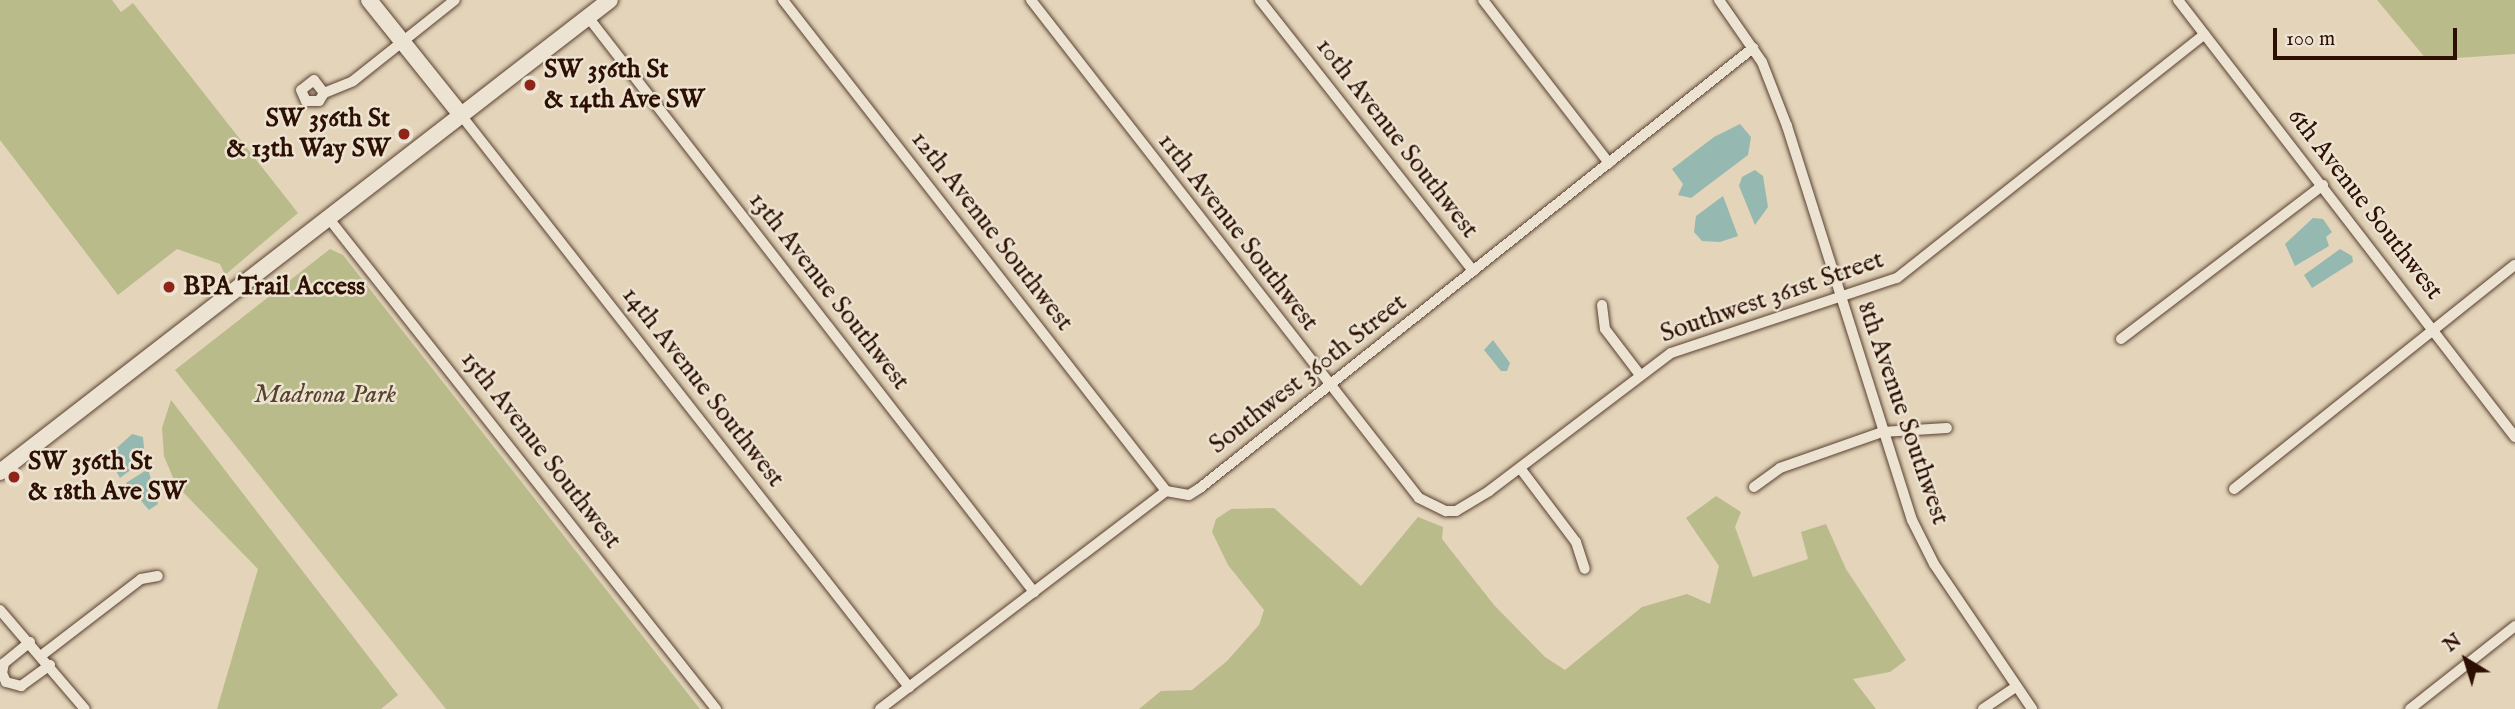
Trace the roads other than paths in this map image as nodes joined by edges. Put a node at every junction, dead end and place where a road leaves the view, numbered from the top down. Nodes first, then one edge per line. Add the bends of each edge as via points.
1 (369, 0) edge
2 (455, 0) edge
3 (610, 0) edge
4 (783, 0) edge
5 (1031, 0) edge
6 (1259, 0) edge
7 (1483, 0) edge
8 (1719, 0) edge
9 (2178, 0) edge
10 (588, 18) junction
11 (2204, 35) junction
12 (402, 41) junction
13 (1753, 48) junction
14 (324, 93) dead end
15 (461, 115) junction
16 (1609, 163) junction
17 (2323, 185) junction
18 (330, 220) junction
19 (2515, 265) edge
20 (1474, 271) junction
21 (1841, 300) junction
22 (1602, 305) dead end
23 (2433, 330) junction
24 (2121, 339) dead end
25 (1640, 375) junction
26 (1330, 388) junction
27 (1947, 428) dead end
28 (1882, 432) junction
29 (2515, 437) edge
30 (1520, 468) junction
31 (0, 472) edge
32 (1754, 488) dead end
33 (2234, 489) dead end
34 (1166, 491) junction
35 (1446, 512) joint
36 (1585, 569) dead end
37 (158, 576) dead end
38 (1034, 592) junction
39 (0, 610) edge
40 (2515, 626) edge
41 (30, 642) junction
42 (42, 655) junction
43 (50, 665) junction
44 (909, 687) junction
45 (2016, 687) junction
46 (85, 709) edge
47 (716, 709) edge
48 (880, 709) edge
49 (1983, 709) edge
50 (2032, 709) edge
51 (2410, 709) edge

1 - 12 main road
2 - 12 street
3 - 10 main road
4 - 34 street, 12th Avenue Southwest
5 - 26 street, 11th Avenue Southwest
6 - 20 street, 10th Avenue Southwest
7 - 16 street
8 - 13 street, 8th Avenue Southwest
9 - 11 street, 6th Avenue Southwest
10 - 15 main road
10 - 38 street, 13th Avenue Southwest
11 - 17 street, 6th Avenue Southwest
11 - 21 street, Southwest 361st Street via 1914,267
12 - 14 street via 353,81
12 - 15 main road
13 - 16 street, Southwest 360th Street
13 - 21 street, 8th Avenue Southwest via 1787,126
15 - 18 main road
15 - 44 street, 14th Avenue Southwest
16 - 20 street, Southwest 360th Street
17 - 23 street, 6th Avenue Southwest
17 - 24 street
18 - 31 main road
18 - 47 street, 15th Avenue Southwest
19 - 23 street
20 - 26 street, Southwest 360th Street
21 - 25 street, Southwest 361st Street via 1686,346
21 - 28 street, 8th Avenue Southwest
22 - 25 street via 1605,330
23 - 29 street, 6th Avenue Southwest
23 - 33 street
25 - 30 street, Southwest 361st Street
26 - 34 street, Southwest 360th Street via 1189,495
26 - 35 street, 11th Avenue Southwest via 1419,498
27 - 28 street
28 - 32 street via 1780,468
28 - 45 street, 8th Avenue Southwest via 1923,542
30 - 35 street, Southwest 361st Street via 1472,503
30 - 36 street via 1576,542
34 - 38 street
37 - 42 street via 141,579
38 - 44 street
39 - 41 street
40 - 51 street
41 - 42 street
41 - 43 street via 4,663 6,682 21,686
42 - 43 street
43 - 46 street
44 - 48 street
45 - 49 street
45 - 50 street, 8th Avenue Southwest

